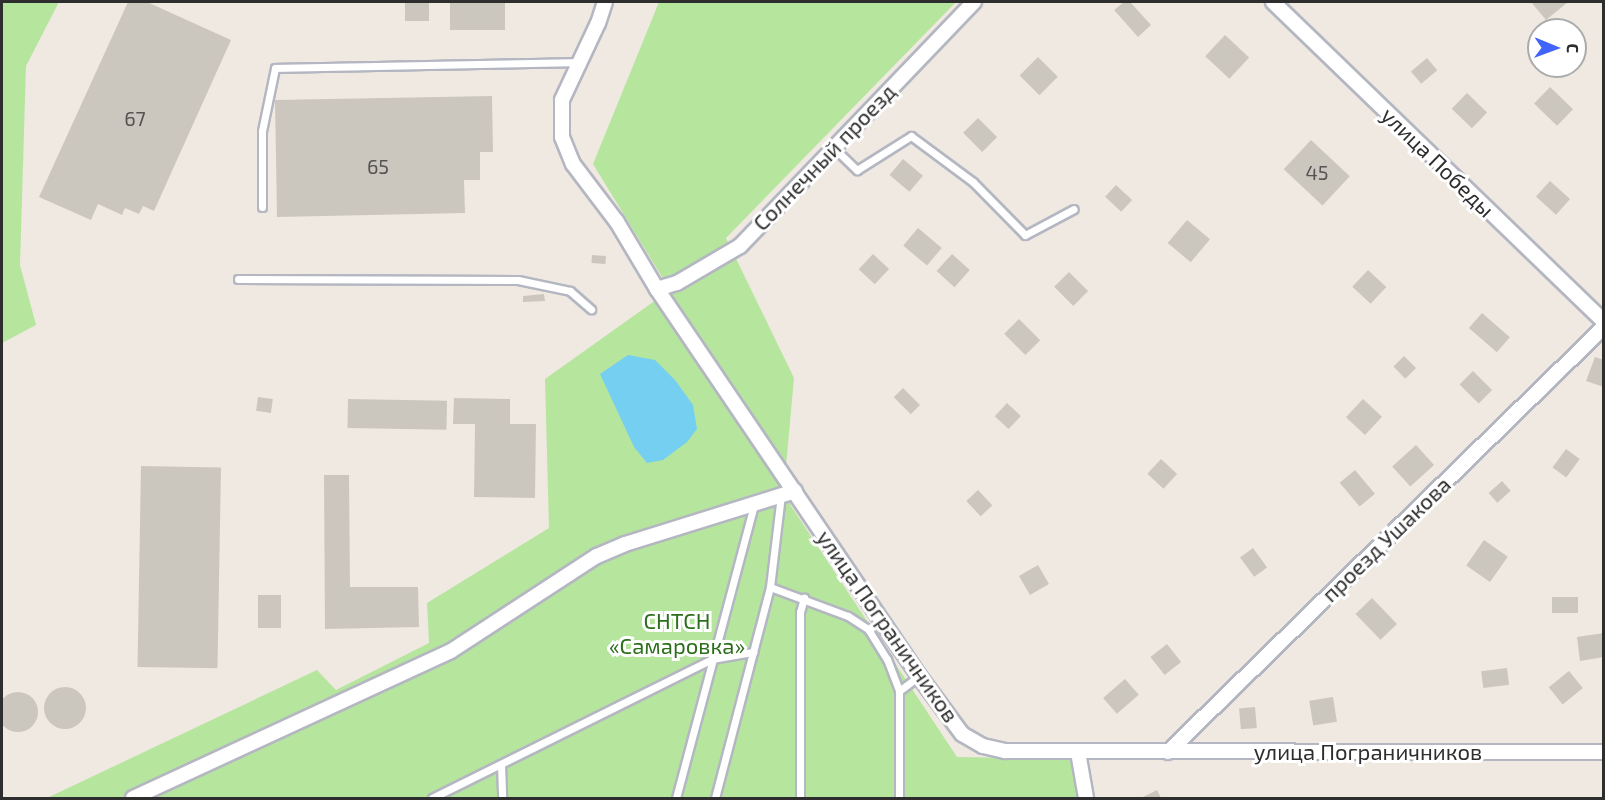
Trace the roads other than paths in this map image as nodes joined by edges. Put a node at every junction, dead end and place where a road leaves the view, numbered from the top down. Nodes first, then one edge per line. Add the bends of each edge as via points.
1 (605, 2) edge
2 (974, 2) edge
3 (1273, 2) edge
4 (580, 62) junction
5 (834, 148) junction
6 (262, 207) dead end
7 (1074, 209) dead end
8 (238, 279) dead end
9 (657, 289) junction
10 (591, 309) dead end
11 (1604, 322) edge
12 (1604, 327) edge
13 (795, 491) junction
14 (781, 495) junction
15 (754, 504) junction
16 (770, 587) junction
17 (804, 598) junction
18 (753, 652) junction
19 (712, 659) junction
20 (919, 676) junction
21 (900, 691) junction
22 (1078, 752) junction
23 (1168, 752) junction
24 (1604, 752) edge
25 (501, 764) junction
26 (134, 798) edge
27 (432, 798) edge
28 (502, 798) edge
29 (676, 798) edge
30 (715, 798) edge
31 (800, 798) edge
32 (899, 798) edge
33 (1086, 798) edge

1 - 4 street, улица Пограничников
2 - 5 street, Солнечный проезд
3 - 11 street, улица Победы
4 - 6 lane via 274,69 262,131
4 - 9 street, улица Пограничников via 562,100 562,137 573,164 617,222
5 - 7 lane via 857,170 911,136 973,182 1025,235
5 - 9 street, Солнечный проезд via 740,246 677,283
8 - 10 lane via 518,280 570,291
9 - 13 street, улица Пограничников
12 - 23 street, проезд Ушакова
13 - 14 street
13 - 20 street, улица Пограничников
14 - 15 street
14 - 16 lane
15 - 19 lane
15 - 26 street via 597,556 452,651
16 - 17 lane
16 - 18 lane
17 - 21 lane via 868,629
17 - 31 lane via 800,612
18 - 19 lane
18 - 30 lane
19 - 25 lane
19 - 29 lane
20 - 21 lane
20 - 22 street, улица Пограничников via 962,734 983,746 1005,751
21 - 32 lane
22 - 23 street, улица Пограничников
22 - 33 street
23 - 24 street, улица Пограничников
25 - 27 lane
25 - 28 lane

